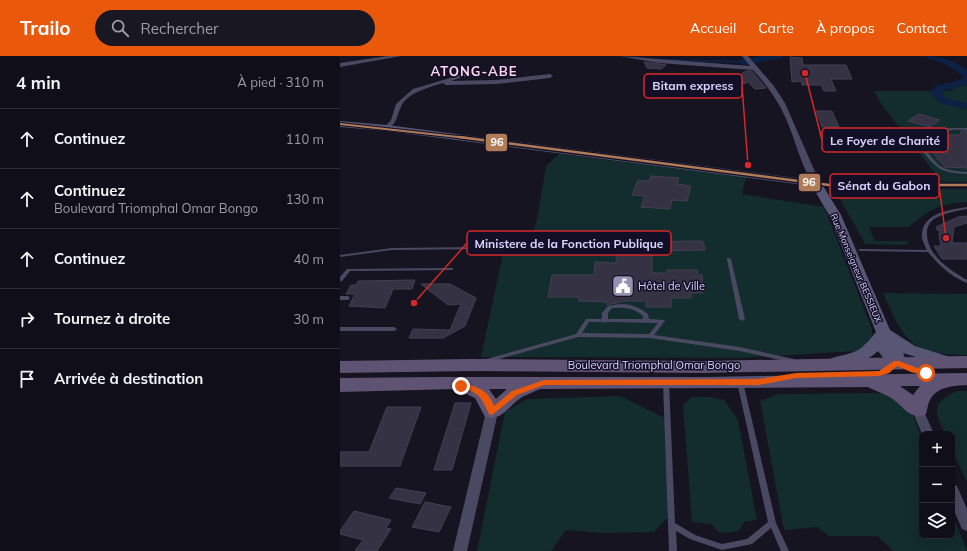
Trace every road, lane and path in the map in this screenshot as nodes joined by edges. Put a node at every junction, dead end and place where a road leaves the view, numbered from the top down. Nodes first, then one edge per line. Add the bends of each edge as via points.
1 (397, 56) edge
2 (622, 56) edge
3 (749, 62) edge
4 (340, 65) edge
5 (472, 73) dead end
6 (550, 76) dead end
7 (444, 83) junction
8 (340, 124) edge
9 (387, 128) junction
10 (967, 129) edge
11 (967, 173) edge
12 (816, 183) junction
13 (967, 185) edge
14 (967, 208) edge
15 (482, 248) dead end
16 (860, 250) dead end
17 (928, 251) junction
18 (340, 256) edge
19 (729, 259) dead end
20 (451, 269) dead end
21 (967, 276) edge
22 (961, 279) junction
23 (340, 280) edge
24 (967, 282) edge
25 (340, 298) edge
26 (348, 298) dead end
27 (742, 319) dead end
28 (605, 321) junction
29 (646, 321) junction
30 (394, 329) dead end
31 (340, 330) edge
32 (884, 333) junction
33 (578, 335) junction
34 (650, 336) junction
35 (897, 363) junction
36 (819, 364) junction
37 (470, 365) junction
38 (963, 366) edge
39 (340, 367) edge
40 (703, 375) junction
41 (949, 379) junction
42 (967, 379) edge
43 (854, 380) junction
44 (544, 382) junction
45 (740, 382) junction
46 (759, 382) junction
47 (441, 383) junction
48 (666, 383) junction
49 (340, 385) edge
50 (918, 410) junction
51 (492, 412) junction
52 (927, 431) edge
53 (955, 497) edge
54 (772, 523) junction
55 (672, 525) junction
56 (967, 525) edge
57 (460, 551) edge
58 (673, 551) edge
59 (785, 551) edge

1 - 4 street
2 - 3 street via 652,61
3 - 12 street, Rue Monseigneur BESSIEUX via 769,82 790,118 805,161
5 - 7 street
6 - 7 street via 496,82
7 - 9 street via 420,87 409,94 398,105 394,120
8 - 9 street
9 - 12 street
10 - 11 lane via 945,128 935,131 920,142 938,168 948,172
12 - 13 street
12 - 32 street, Rue Monseigneur BESSIEUX via 840,227
14 - 17 lane via 949,211 932,220 924,234
15 - 18 lane via 392,249
16 - 17 lane
17 - 22 lane via 939,264
19 - 27 lane
20 - 23 lane via 349,270
21 - 22 lane
22 - 24 lane
25 - 26 lane
28 - 29 lane
28 - 29 lane via 605,313 610,307 625,305 640,309 646,315
28 - 33 lane via 588,320
29 - 34 lane via 662,321
30 - 31 lane
32 - 35 street, Rue Monseigneur BESSIEUX via 886,352
32 - 36 street via 872,350 865,354
32 - 38 street via 916,353
33 - 34 lane
33 - 37 lane
34 - 36 lane
35 - 36 main road, Boulevard Triomphal Omar Bongo
35 - 38 main road via 920,372
35 - 46 main road via 879,373 796,375
36 - 40 main road, Boulevard Triomphal Omar Bongo
37 - 39 main road, Boulevard Triomphal Omar Bongo
37 - 40 main road, Boulevard Triomphal Omar Bongo
40 - 45 main road, Boulevard Triomphal Omar Bongo
40 - 48 main road, Boulevard Triomphal Omar Bongo
41 - 42 main road, Boulevard Triomphal Omar Bongo
41 - 43 main road, Boulevard Triomphal Omar Bongo
41 - 50 main road via 935,384 925,392
43 - 46 main road, Boulevard Triomphal Omar Bongo
43 - 50 main road via 891,389
44 - 47 main road, Boulevard Triomphal Omar Bongo
44 - 48 main road, Boulevard Triomphal Omar Bongo
44 - 51 main road via 515,393
45 - 46 main road, Boulevard Triomphal Omar Bongo
45 - 54 lane
47 - 49 main road, Boulevard Triomphal Omar Bongo
47 - 51 main road via 475,389 487,399
48 - 55 lane
50 - 52 street
51 - 57 street
53 - 56 street
54 - 55 lane via 749,542 722,547 693,537
54 - 59 lane
55 - 58 lane

